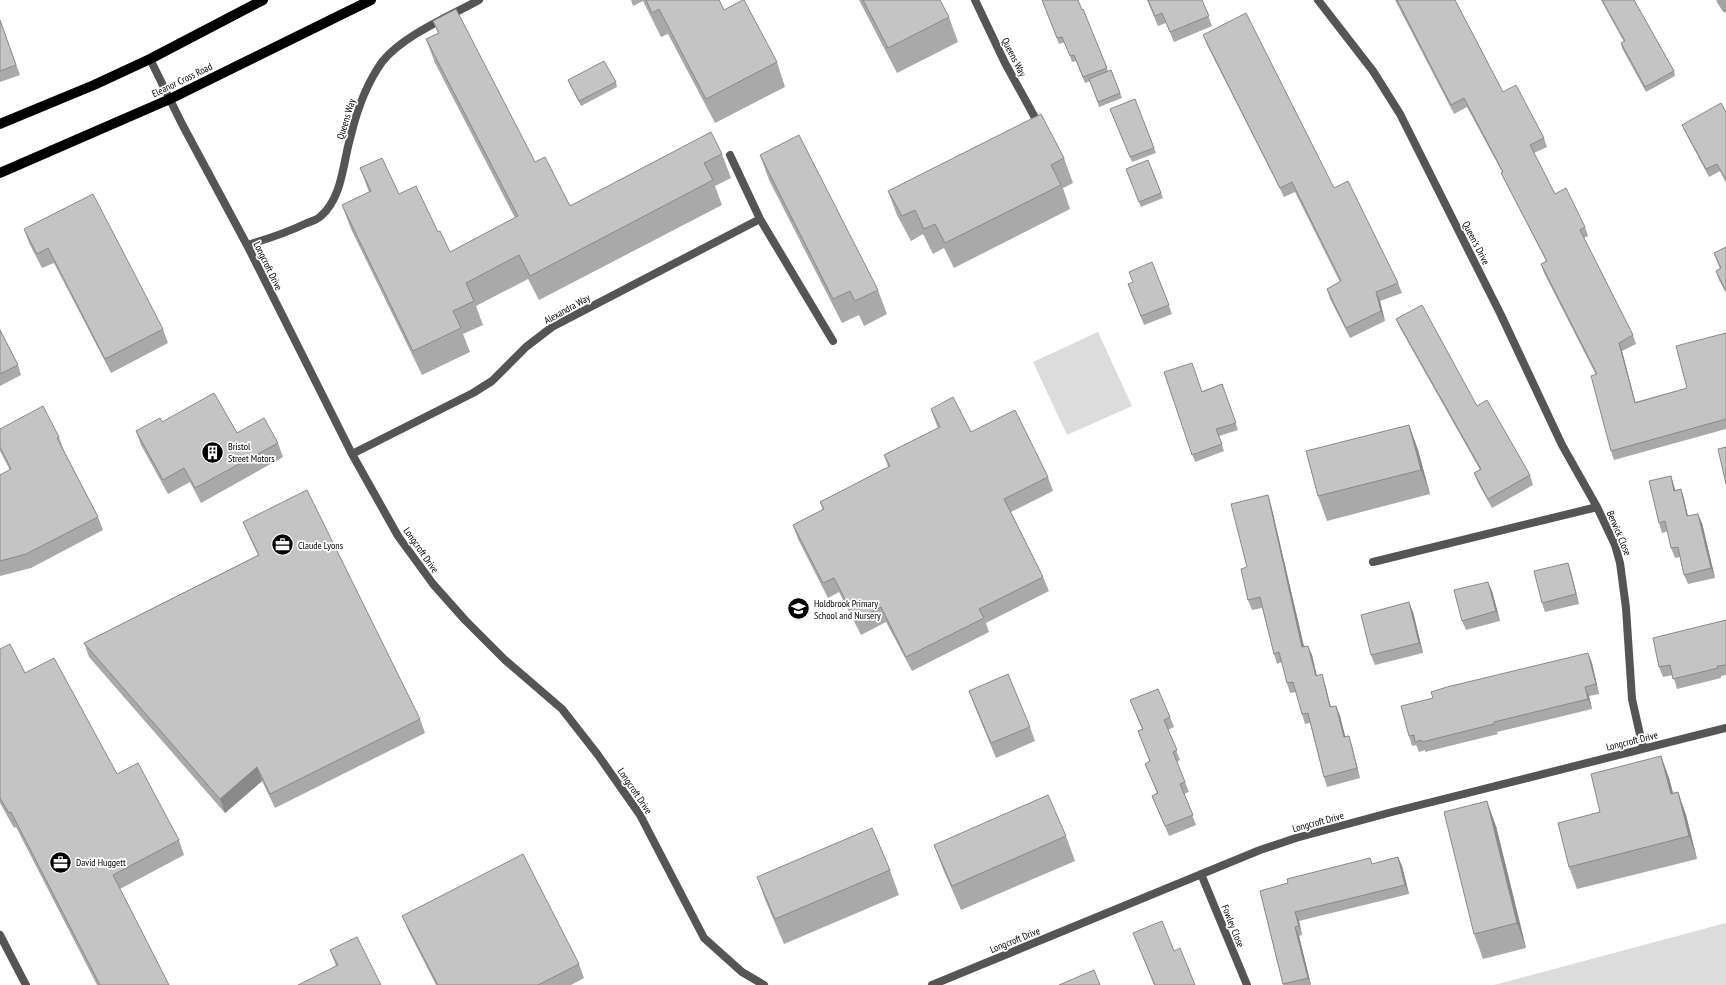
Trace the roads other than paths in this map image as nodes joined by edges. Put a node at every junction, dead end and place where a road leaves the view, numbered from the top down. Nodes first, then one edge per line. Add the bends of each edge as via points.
1 (262, 0) edge
2 (372, 0) edge
3 (479, 0) edge
4 (975, 0) edge
5 (1318, 0) edge
6 (150, 59) junction
7 (170, 99) junction
8 (1038, 123) edge
9 (0, 124) edge
10 (730, 155) dead end
11 (0, 173) edge
12 (760, 219) junction
13 (247, 245) junction
14 (833, 341) dead end
15 (352, 454) junction
16 (1597, 507) junction
17 (1373, 562) dead end
18 (1726, 728) edge
19 (1643, 748) junction
20 (1201, 874) junction
21 (0, 935) edge
22 (26, 985) edge
23 (764, 985) edge
24 (932, 985) edge
25 (1246, 985) edge

1 - 6 main road
2 - 7 main road, Eleanor Cross Road
3 - 13 street, Queens Way via 414,36 391,52 382,62 364,94 351,134 338,190 331,205 320,217 294,230
4 - 8 street, Queens Way
5 - 16 street, Queen's Drive via 1373,71 1400,114 1501,315 1562,445
6 - 7 street, Longcroft Drive
6 - 9 main road
7 - 11 main road, Eleanor Cross Road
7 - 13 street, Longcroft Drive
10 - 12 street
12 - 14 street
12 - 15 street, Alexandra Way via 552,327 526,347 492,381
13 - 15 street, Longcroft Drive
15 - 23 street, Longcroft Drive via 398,536 433,584 464,620 505,660 562,709 598,755 640,815 704,938 742,972
16 - 17 street, Berwick Close
16 - 19 street, Berwick Close via 1615,545 1620,563 1626,608 1632,699
18 - 19 street, Longcroft Drive
19 - 20 street, Longcroft Drive via 1296,838
20 - 24 street, Longcroft Drive
20 - 25 street, Fowley Close
21 - 22 street

